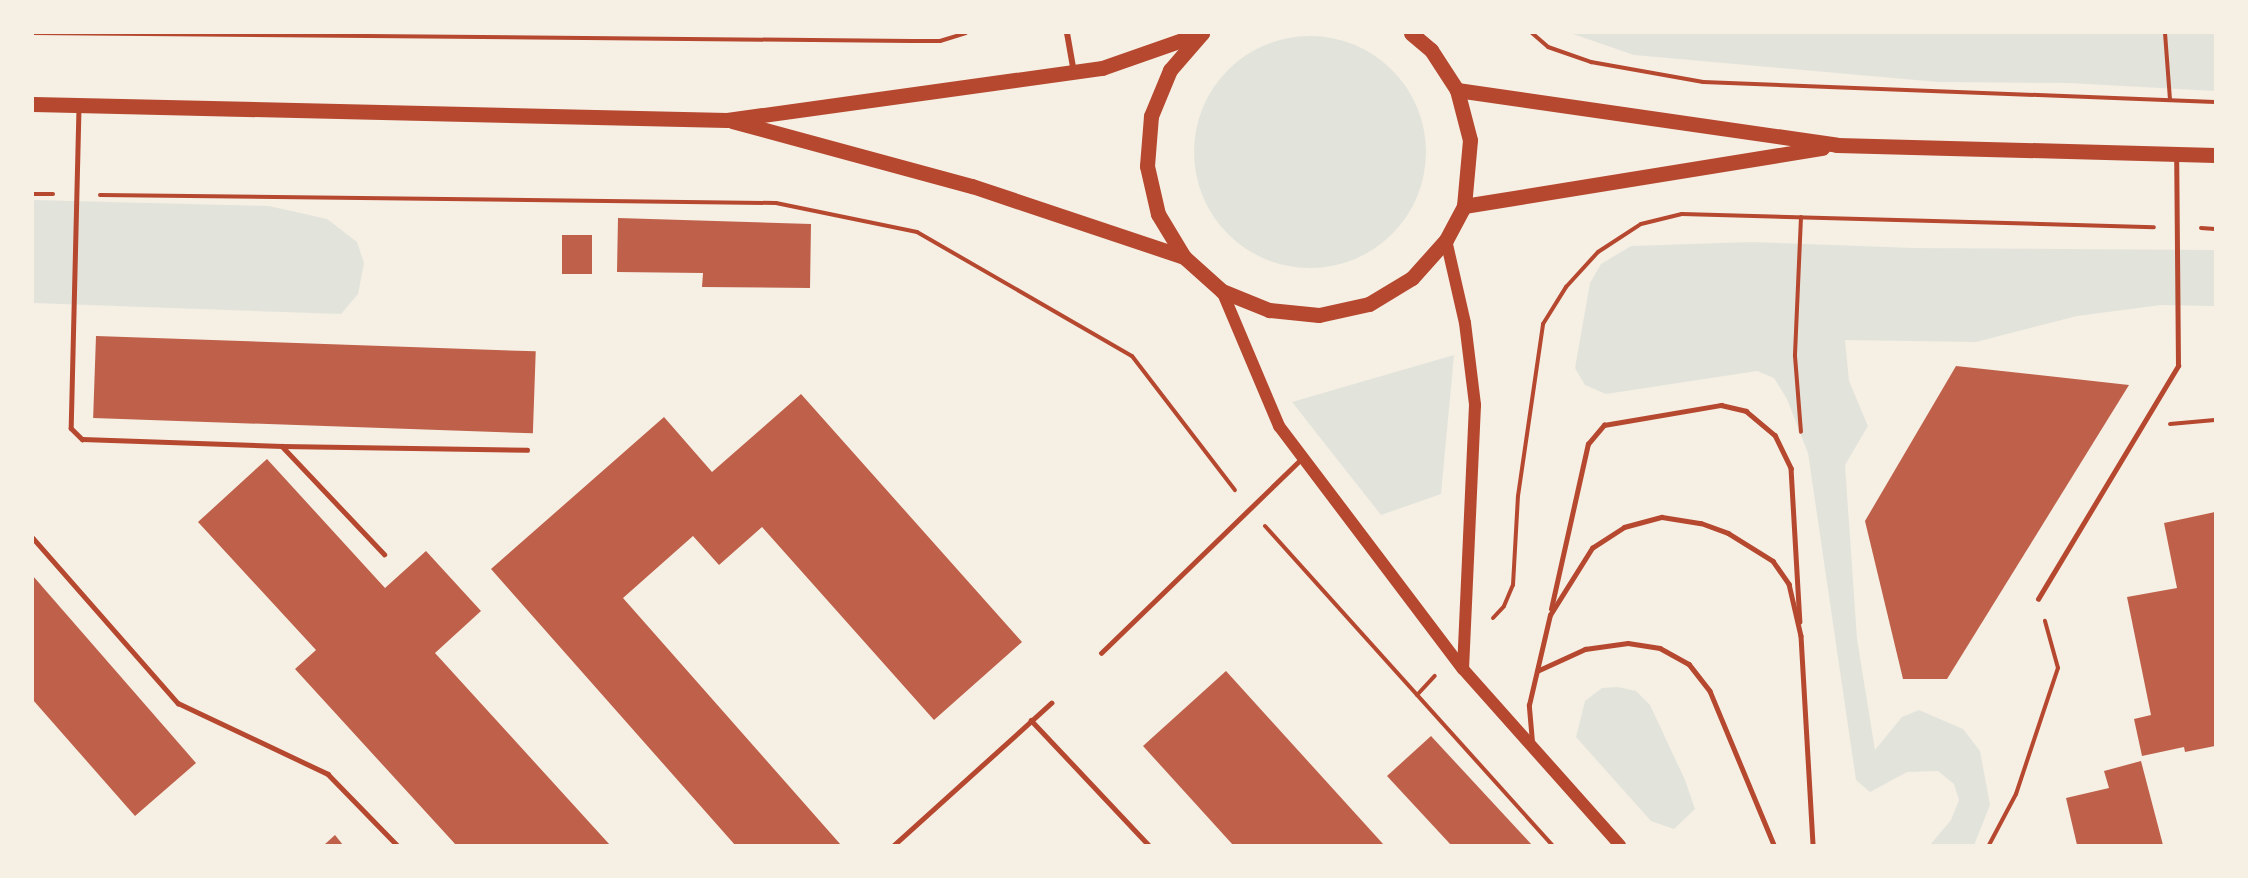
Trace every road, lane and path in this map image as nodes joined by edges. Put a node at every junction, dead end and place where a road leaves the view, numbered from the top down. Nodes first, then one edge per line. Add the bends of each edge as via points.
1 (33, 33) edge
2 (966, 33) edge
3 (1067, 33) edge
4 (1202, 33) edge
5 (1411, 33) edge
6 (1428, 33) edge
7 (1532, 33) edge
8 (2165, 33) edge
9 (1172, 38) edge
10 (1431, 50) junction
11 (1074, 72) junction
12 (1457, 90) junction
13 (2170, 100) junction
14 (2215, 102) edge
15 (33, 104) edge
16 (80, 105) junction
17 (727, 120) junction
18 (1837, 146) junction
19 (2176, 154) junction
20 (2215, 155) edge
21 (33, 194) edge
22 (76, 195) junction
23 (1464, 206) junction
24 (2177, 228) junction
25 (2215, 229) edge
26 (917, 232) dead end
27 (1446, 240) junction
28 (1184, 257) junction
29 (1222, 291) junction
30 (2215, 420) edge
31 (2142, 426) junction
32 (282, 446) junction
33 (527, 450) dead end
34 (1304, 456) junction
35 (33, 538) edge
36 (384, 554) dead end
37 (2038, 599) joint
38 (1550, 615) junction
39 (1801, 636) junction
40 (1464, 649) junction
41 (1101, 653) dead end
42 (1454, 657) junction
43 (1463, 669) junction
44 (1536, 671) junction
45 (1417, 695) dead end
46 (1051, 703) dead end
47 (1031, 720) junction
48 (1532, 745) junction
49 (397, 845) edge
50 (894, 845) edge
51 (1149, 845) edge
52 (1620, 845) edge
53 (1774, 845) edge
54 (1813, 845) edge
55 (1991, 845) edge

1 - 2 path via 912,41 940,41
3 - 11 street
4 - 9 main road
4 - 28 main road via 1170,70 1151,116 1147,166 1158,214
5 - 10 main road
6 - 10 main road
7 - 13 path via 1548,47 1591,62 1703,82
8 - 13 path
9 - 11 main road via 1102,68
10 - 12 main road
11 - 17 main road
12 - 18 main road
12 - 23 main road via 1470,140
13 - 14 path
15 - 16 main road
16 - 17 main road
16 - 22 lane
17 - 28 main road via 972,186
18 - 19 main road
18 - 23 main road
19 - 20 main road
19 - 24 lane
21 - 22 path
22 - 26 path via 776,202
22 - 32 lane via 71,428 82,439
23 - 27 main road
24 - 25 path
24 - 31 lane via 2178,366
24 - 40 path via 1682,214 1641,224 1598,252 1566,287 1543,324 1518,496 1513,585 1504,606
27 - 29 main road via 1412,278 1369,304 1309,314 1269,310
27 - 40 main road via 1465,323 1475,405
28 - 29 main road
29 - 34 main road via 1279,426
30 - 31 path
31 - 37 lane
32 - 33 lane
32 - 36 lane
34 - 41 lane
34 - 42 main road
35 - 49 lane via 178,703 328,774
37 - 55 path via 2058,668 2016,794 1991,837
38 - 39 lane via 1592,548 1624,526 1662,517 1701,523 1728,533 1773,561 1789,584
38 - 39 lane via 1588,444 1604,425 1721,405 1746,411 1775,435 1791,468
38 - 44 lane
39 - 54 lane
40 - 43 main road
42 - 43 main road
42 - 45 path
43 - 48 main road
44 - 48 lane via 1529,705
44 - 53 lane via 1585,648 1628,643 1660,648 1689,664 1710,691
46 - 47 lane
47 - 50 lane
47 - 51 lane
48 - 52 main road

